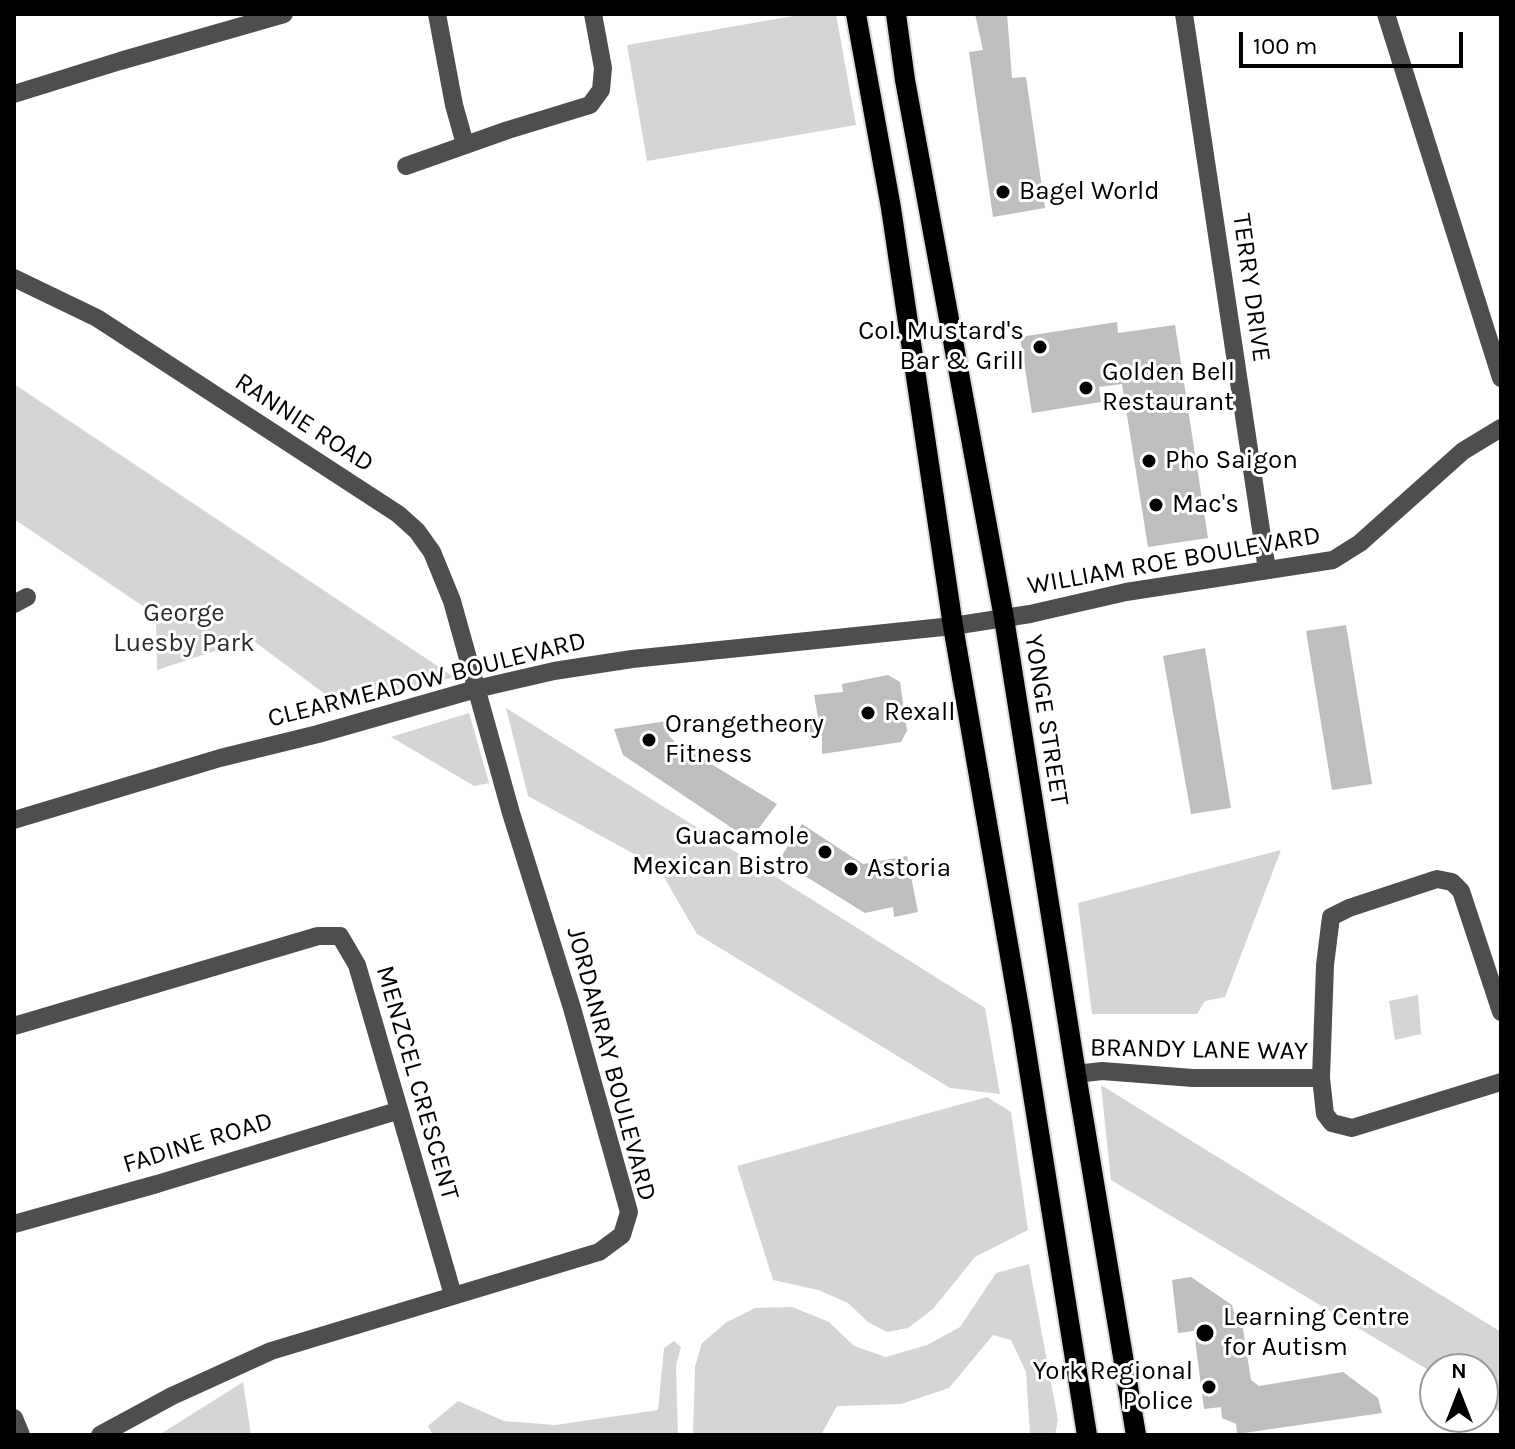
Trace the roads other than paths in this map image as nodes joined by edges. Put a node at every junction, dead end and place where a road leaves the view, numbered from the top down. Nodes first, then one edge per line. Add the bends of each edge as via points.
1 (284, 14) edge
2 (437, 14) edge
3 (593, 14) edge
4 (856, 14) edge
5 (896, 14) edge
6 (1184, 14) edge
7 (1386, 14) edge
8 (14, 94) edge
9 (465, 144) junction
10 (406, 166) dead end
11 (14, 278) edge
12 (1501, 378) edge
13 (1501, 428) edge
14 (1267, 570) junction
15 (1004, 618) junction
16 (953, 626) junction
17 (476, 689) junction
18 (14, 820) edge
19 (1501, 1012) edge
20 (14, 1026) edge
21 (1076, 1074) junction
22 (1321, 1078) junction
23 (1501, 1082) edge
24 (397, 1111) junction
25 (14, 1224) edge
26 (453, 1295) junction
27 (14, 1418) edge
28 (21, 1435) edge
29 (100, 1435) edge
30 (1087, 1435) edge
31 (1136, 1435) edge

1 - 8 street
2 - 9 street
3 - 9 street via 603,68 601,90 590,105
4 - 16 main road via 891,208
5 - 15 main road, YONGE STREET
6 - 14 street, TERRY DRIVE
7 - 12 street
9 - 10 street
11 - 17 street, RANNIE ROAD via 97,318 398,514 417,531 442,573
13 - 14 street, WILLIAM ROE BOULEVARD via 1463,451 1360,543 1333,560
14 - 15 street, WILLIAM ROE BOULEVARD
15 - 16 street, CLEARMEADOW BOULEVARD
15 - 21 main road, YONGE STREET
16 - 17 street, CLEARMEADOW BOULEVARD via 632,659
16 - 30 main road
17 - 18 street, CLEARMEADOW BOULEVARD
17 - 26 street, JORDANRAY BOULEVARD via 629,1212 622,1235 599,1252
19 - 22 street, BRANDY LANE WAY via 1461,891 1452,882 1437,879 1349,908 1329,922
20 - 24 street, MENZCEL CRESCENT via 318,936 340,936 357,965
21 - 22 street, BRANDY LANE WAY
21 - 31 main road, YONGE STREET
22 - 23 street, BRANDY LANE WAY via 1325,1114 1332,1123 1352,1128
24 - 25 street, FADINE ROAD
24 - 26 street, MENZCEL CRESCENT
26 - 29 street, JORDANRAY BOULEVARD via 271,1351
27 - 28 street

